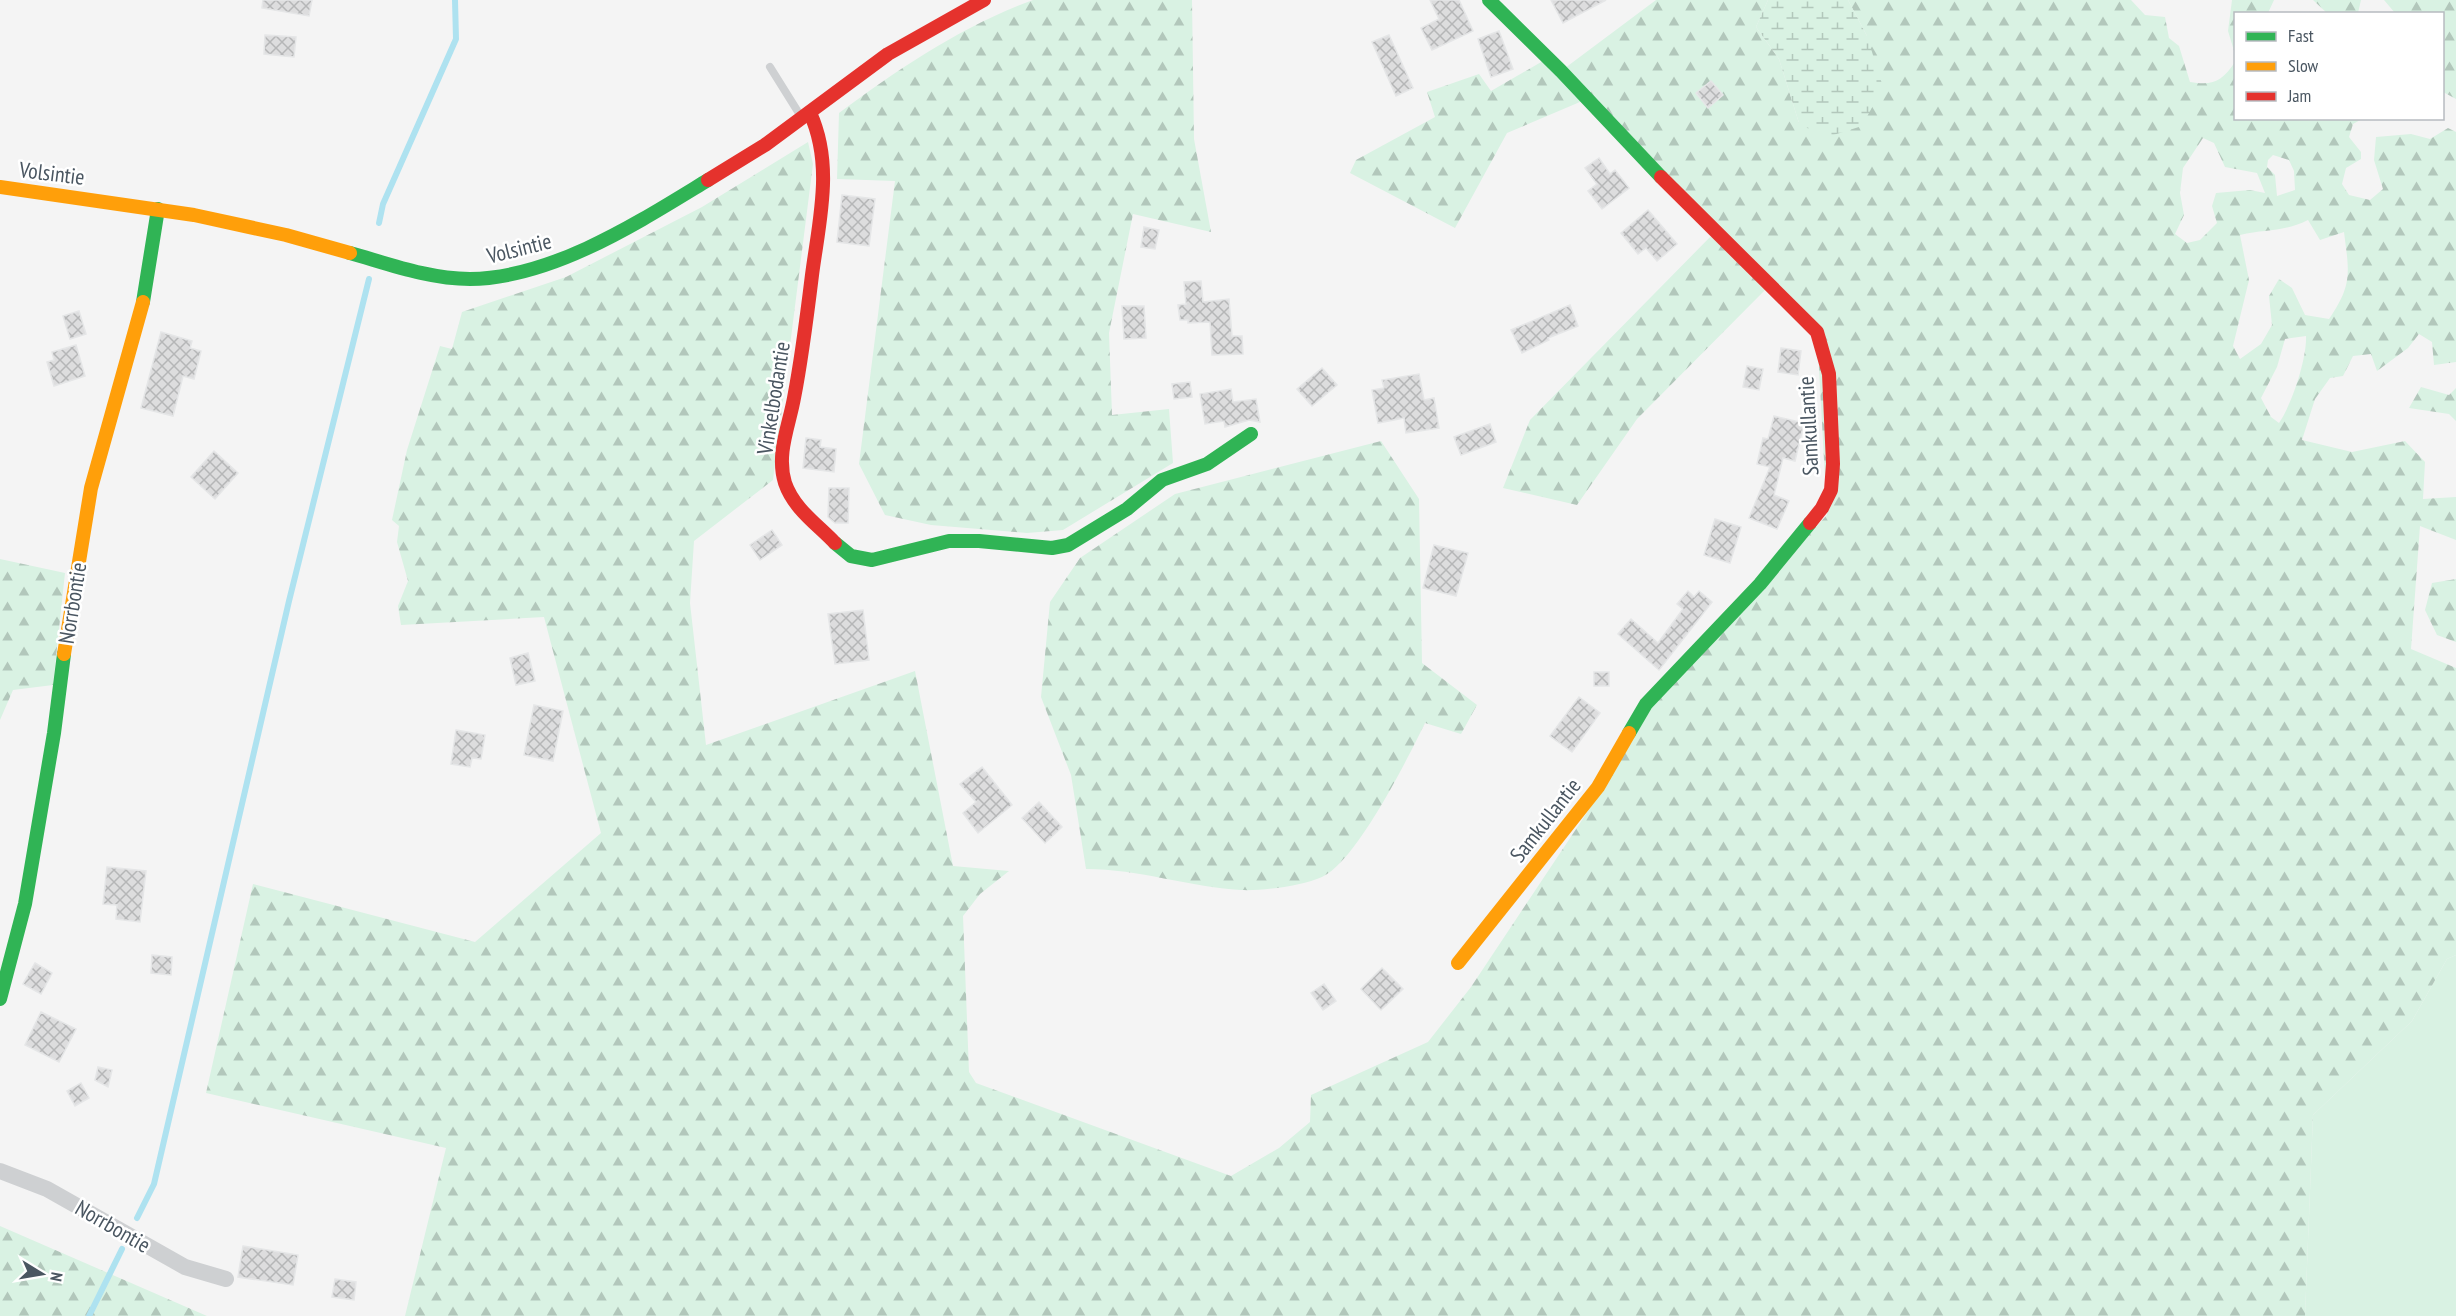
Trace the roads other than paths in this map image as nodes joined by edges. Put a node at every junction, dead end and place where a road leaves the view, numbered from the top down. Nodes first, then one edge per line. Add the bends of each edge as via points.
1 (984, 0) edge
2 (1489, 0) edge
3 (770, 67) dead end
4 (806, 115) junction
5 (0, 187) edge
6 (158, 209) junction
7 (1251, 434) dead end
8 (1458, 963) dead end
9 (0, 999) edge
10 (0, 1171) edge
11 (226, 1279) dead end

1 - 4 street, Volsintie via 888,54
2 - 8 street, Samkullantie via 1679,198 1817,332 1829,374 1833,464 1831,490 1822,508 1760,584 1646,704 1598,787
3 - 4 lane
4 - 6 street, Volsintie via 685,194 587,248 552,264 507,275 470,279 429,275 286,235
4 - 7 street, Vinkelbodantie via 820,131 820,217 782,462 789,492 798,507 851,556 880,559 917,546 952,542 1052,548 1068,545 1127,508 1162,480 1207,464
5 - 6 street, Volsintie
6 - 9 street, Norrbontie via 141,313 91,488 28,884
10 - 11 street, Norrbontie via 47,1189 184,1268

